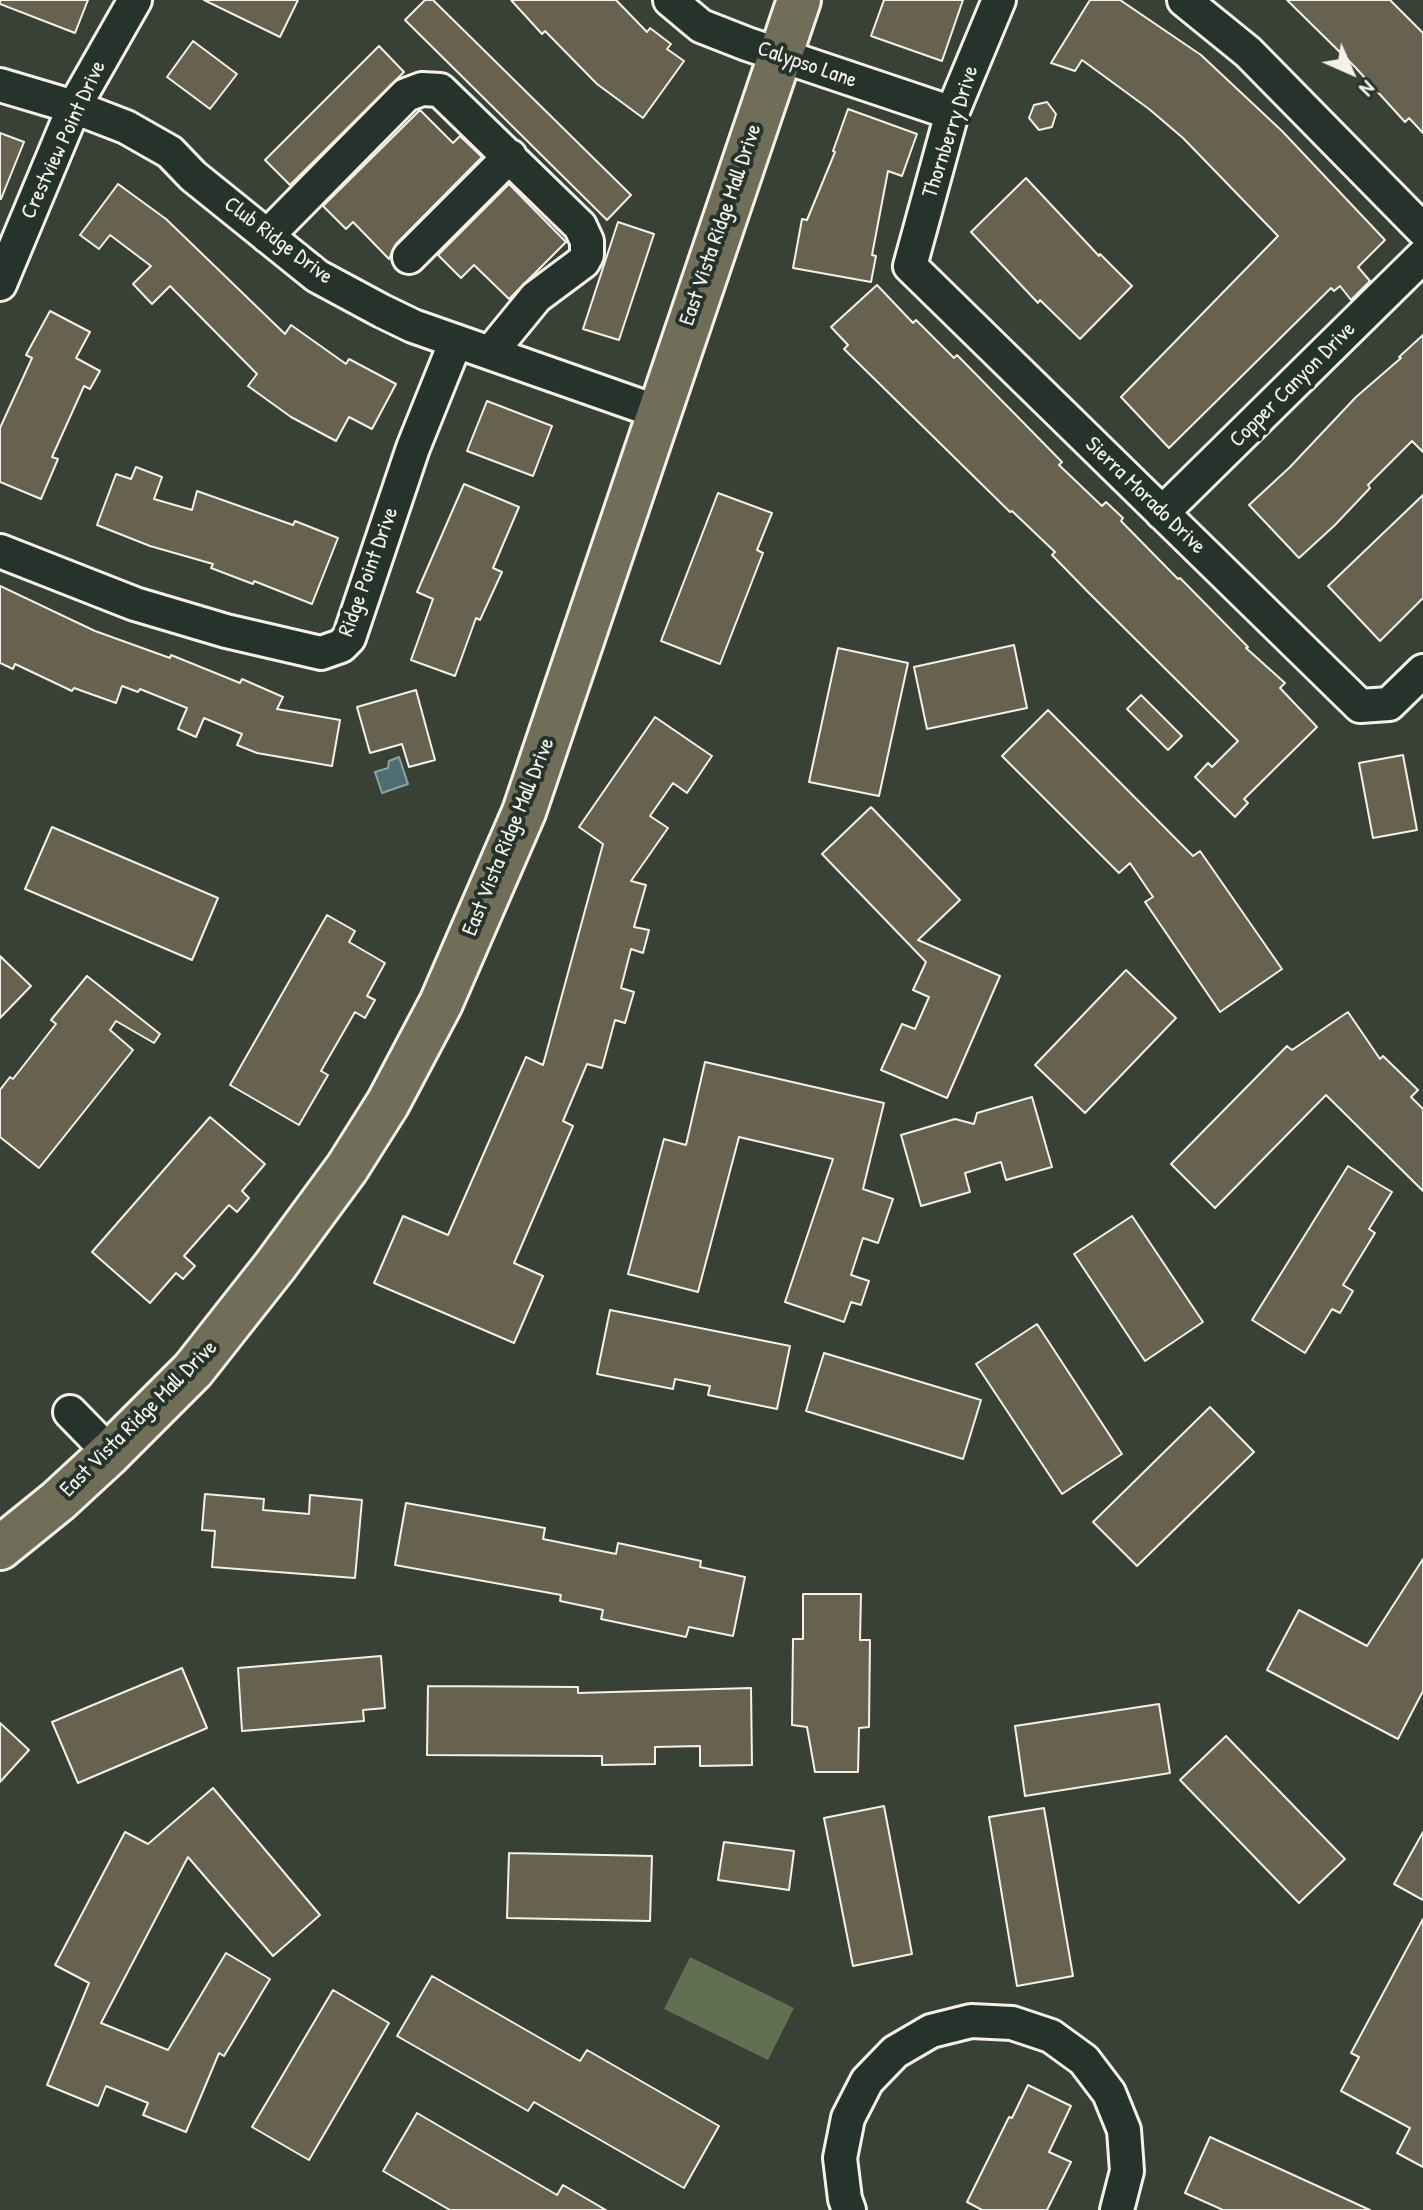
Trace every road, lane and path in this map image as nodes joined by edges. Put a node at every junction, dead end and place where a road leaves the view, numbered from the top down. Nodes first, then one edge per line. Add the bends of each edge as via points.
1 (135, 0) edge
2 (670, 0) edge
3 (799, 0) edge
4 (999, 0) edge
5 (1184, 0) edge
6 (778, 56) junction
7 (0, 85) edge
8 (74, 107) junction
9 (952, 113) junction
10 (510, 156) junction
11 (1423, 230) edge
12 (267, 236) junction
13 (1423, 256) edge
14 (409, 257) dead end
15 (910, 266) joint
16 (0, 284) edge
17 (456, 341) junction
18 (491, 352) junction
19 (658, 412) junction
20 (1162, 513) junction
21 (0, 551) edge
22 (1423, 671) edge
23 (70, 1412) dead end
24 (110, 1453) junction
25 (0, 1548) edge
26 (1129, 2206) edge
27 (849, 2210) edge

1 - 8 street, Crestview Point Drive
2 - 6 street, Calypso Lane via 701,26
3 - 6 main road, East Vista Ridge Mall Drive
4 - 9 street, Thornberry Drive
5 - 11 street via 1248,52
6 - 9 street, Calypso Lane
6 - 19 main road, East Vista Ridge Mall Drive
7 - 8 street, Club Ridge Drive
8 - 12 street, Club Ridge Drive via 170,152
8 - 16 street, Crestview Point Drive
9 - 15 street, Thornberry Drive
10 - 12 street via 447,94 415,91
10 - 14 street
10 - 18 street via 580,226 587,255 536,297
12 - 17 street, Club Ridge Drive via 317,276 402,321
13 - 20 street, Copper Canyon Drive
15 - 20 street, Sierra Morado Drive
17 - 18 street, Club Ridge Drive
17 - 21 street, Ridge Point Drive via 413,448 349,638 341,646 321,653 226,631 135,604
18 - 19 street, Club Ridge Drive
19 - 24 main road, East Vista Ridge Mall Drive via 524,812 434,1015 388,1103 347,1168 193,1370
20 - 22 street, Sierra Morado Drive via 1360,706 1389,704
23 - 24 street
24 - 25 main road, East Vista Ridge Mall Drive
26 - 27 street via 1124,2130 1109,2093 1084,2060 1051,2036 1012,2023 971,2021 931,2031 895,2052 867,2081 848,2118 840,2158

